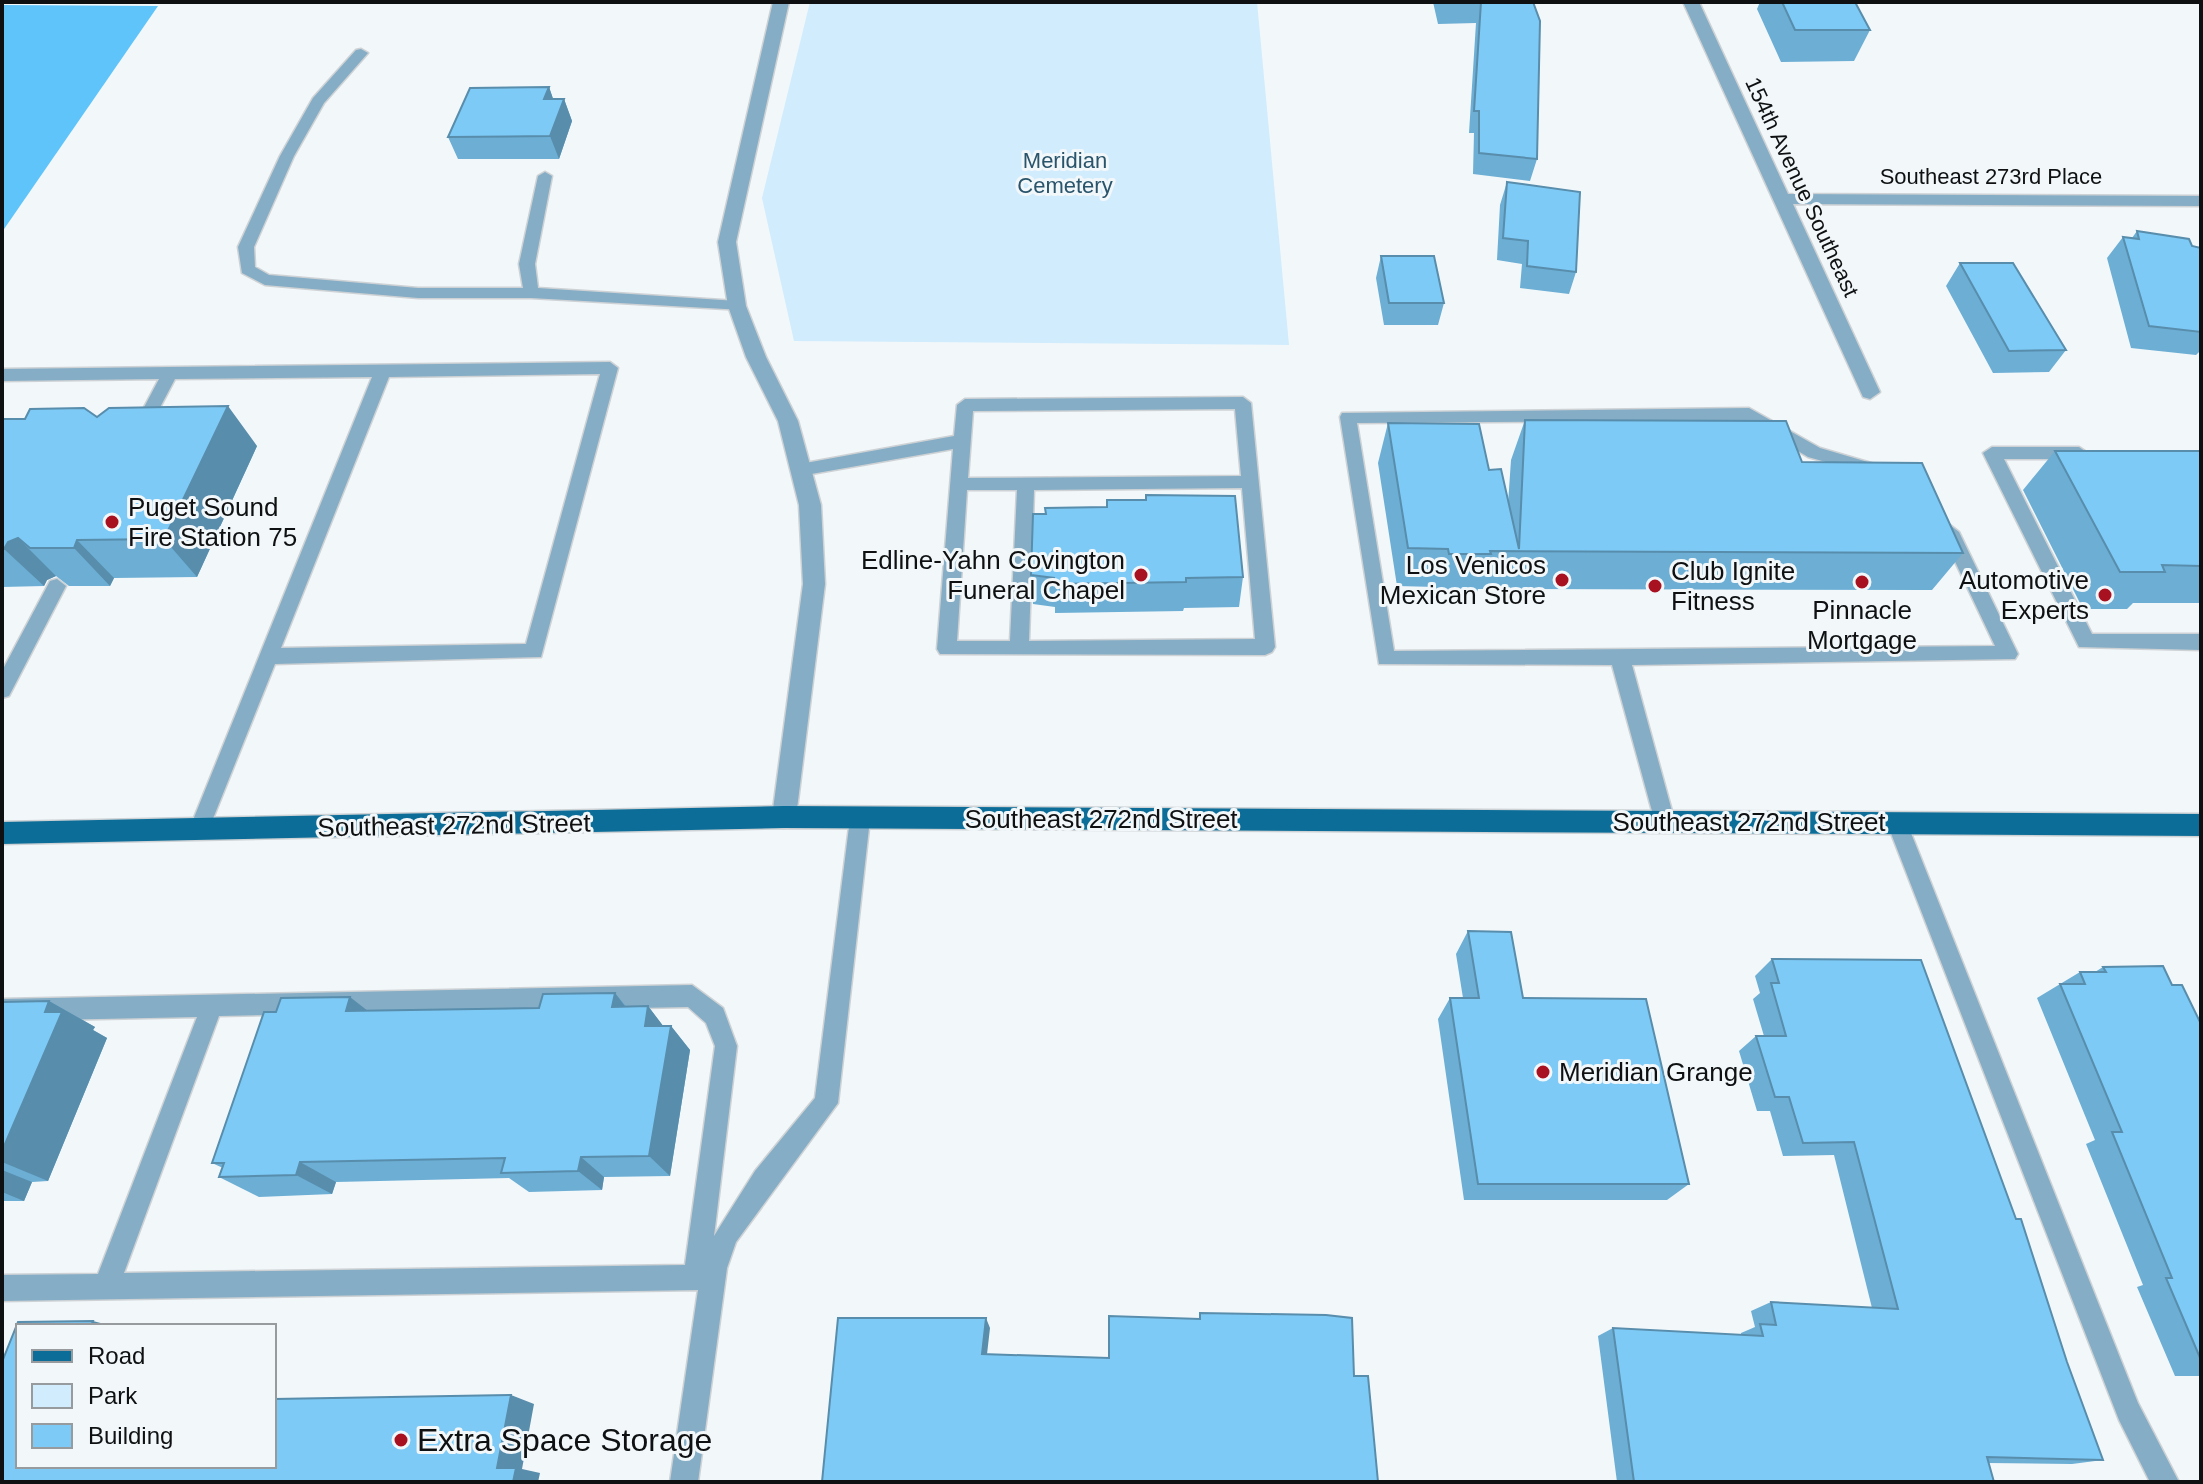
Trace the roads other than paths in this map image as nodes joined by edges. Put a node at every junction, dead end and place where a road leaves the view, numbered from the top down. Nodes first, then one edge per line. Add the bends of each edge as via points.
1 (781, 2) edge
2 (1691, 2) edge
3 (361, 53) dead end
4 (545, 176) dead end
5 (1781, 199) junction
6 (2201, 201) edge
7 (531, 293) junction
8 (737, 306) junction
9 (383, 371) junction
10 (170, 373) junction
11 (2, 375) edge
12 (1870, 392) dead end
13 (962, 441) junction
14 (130, 448) edge
15 (2097, 454) edge
16 (800, 470) junction
17 (1889, 474) edge
18 (1250, 482) junction
19 (1026, 483) junction
20 (959, 484) junction
21 (1945, 521) edge
22 (57, 586) edge
23 (2201, 642) edge
24 (1019, 649) junction
25 (269, 656) junction
26 (1620, 657) junction
27 (2, 690) edge
28 (784, 817) junction
29 (860, 819) junction
30 (1665, 822) junction
31 (1897, 823) junction
32 (2201, 825) edge
33 (199, 830) junction
34 (2, 833) edge
35 (212, 1006) junction
36 (2, 1010) edge
37 (704, 1277) junction
38 (106, 1287) junction
39 (2, 1288) edge
40 (684, 1482) edge
41 (2165, 1482) edge

1 - 8 street via 727,242
2 - 5 street, 154th Avenue Southeast
3 - 7 lane via 318,101 287,156 246,247 247,269 265,280 418,293
4 - 7 lane via 527,264
5 - 6 street, Southeast 273rd Place
5 - 12 street, 154th Avenue Southeast
7 - 8 lane
8 - 16 street via 788,421
9 - 10 lane
9 - 25 lane
9 - 25 lane via 610,368 534,652
10 - 11 lane
10 - 14 lane
13 - 16 lane
13 - 18 lane via 965,405 1243,403
13 - 20 lane
15 - 23 lane via 1992,453 2086,642
16 - 28 street via 810,505 814,584
17 - 26 lane via 1814,453 1749,414 1348,417 1386,659
18 - 19 lane
18 - 24 lane via 1265,647
19 - 20 lane
19 - 24 lane
20 - 24 lane via 947,649
21 - 26 lane via 2008,654
22 - 27 lane
25 - 33 lane
26 - 30 lane
28 - 29 main road, Southeast 272nd Street
28 - 33 main road, Southeast 272nd Street
29 - 30 main road, Southeast 272nd Street
29 - 37 lane via 826,1103 764,1180
30 - 31 main road, Southeast 272nd Street
31 - 32 main road, Southeast 272nd Street
31 - 41 lane via 2128,1411
33 - 34 main road, Southeast 272nd Street
35 - 36 lane
35 - 37 lane via 692,996 715,1016 726,1046
35 - 38 lane
37 - 38 lane
37 - 40 lane
38 - 39 lane

